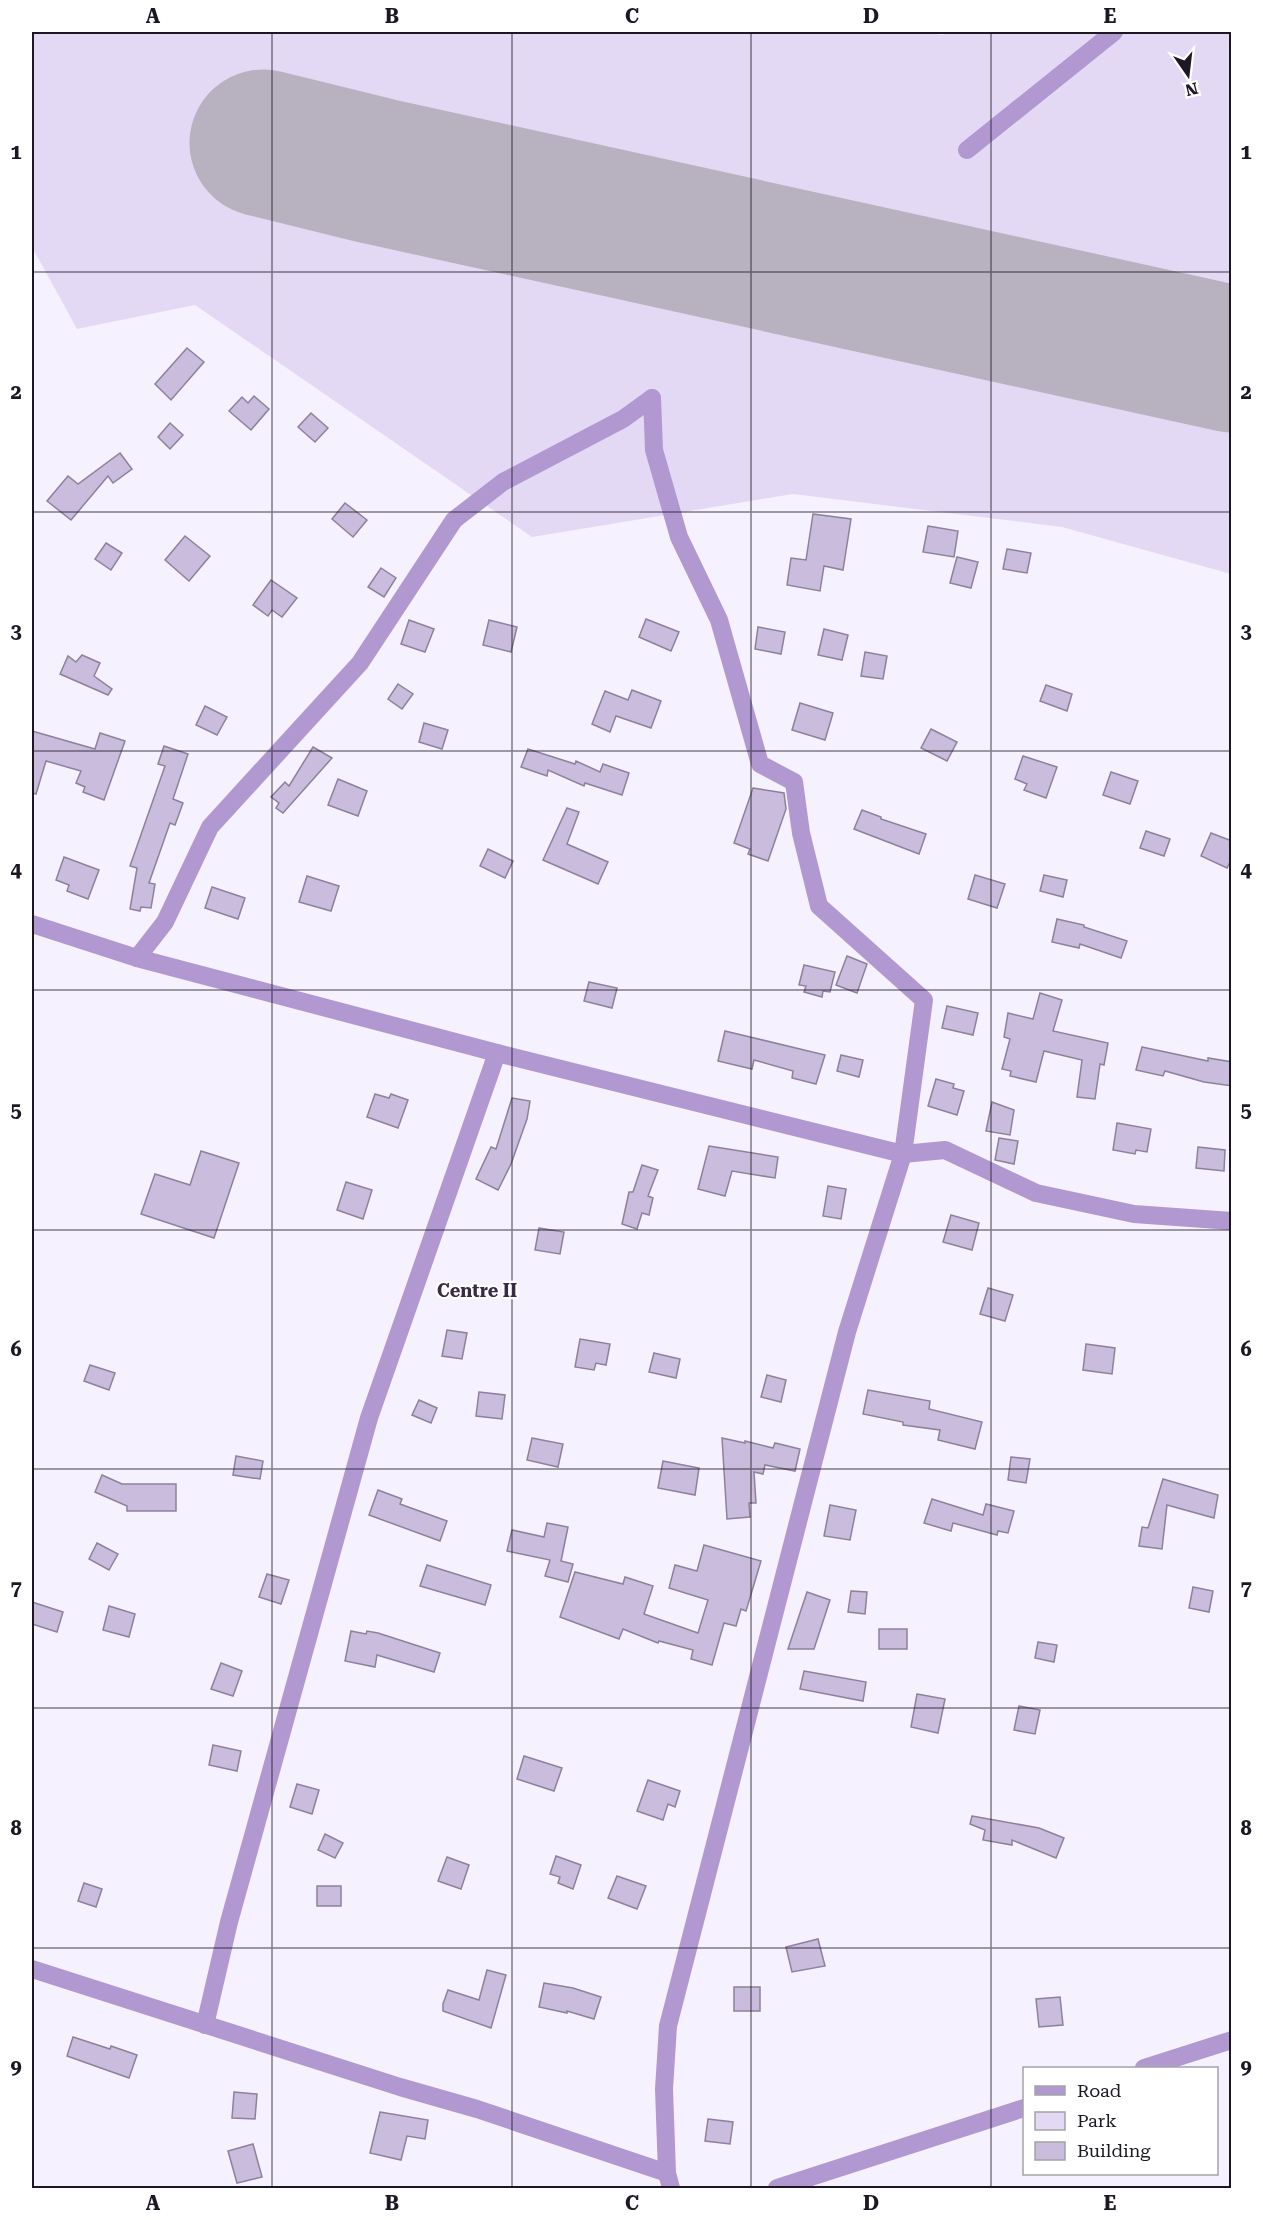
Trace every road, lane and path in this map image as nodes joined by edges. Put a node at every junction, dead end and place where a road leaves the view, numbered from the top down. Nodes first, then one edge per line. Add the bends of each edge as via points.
1 (1114, 32) edge
2 (967, 150) dead end
3 (32, 924) edge
4 (137, 958) junction
5 (497, 1053) junction
6 (903, 1154) junction
7 (1232, 1221) edge
8 (32, 1969) edge
9 (205, 2025) junction
10 (1232, 2040) edge
11 (1147, 2067) edge
12 (1023, 2108) edge
13 (669, 2181) edge
14 (777, 2188) edge

1 - 2 street
3 - 4 street
4 - 5 street
4 - 6 street via 165,922 210,827 360,663 453,520 503,482 623,420 652,398 654,450 679,537 719,620 760,764 794,782 801,833 819,906 924,1000
5 - 6 street
5 - 9 street via 369,1418 229,1922
6 - 7 street via 945,1150 1036,1193 1134,1214
6 - 13 street via 847,1332 668,2026 664,2089
8 - 9 street
9 - 13 street via 477,2109
10 - 11 street
12 - 14 street

